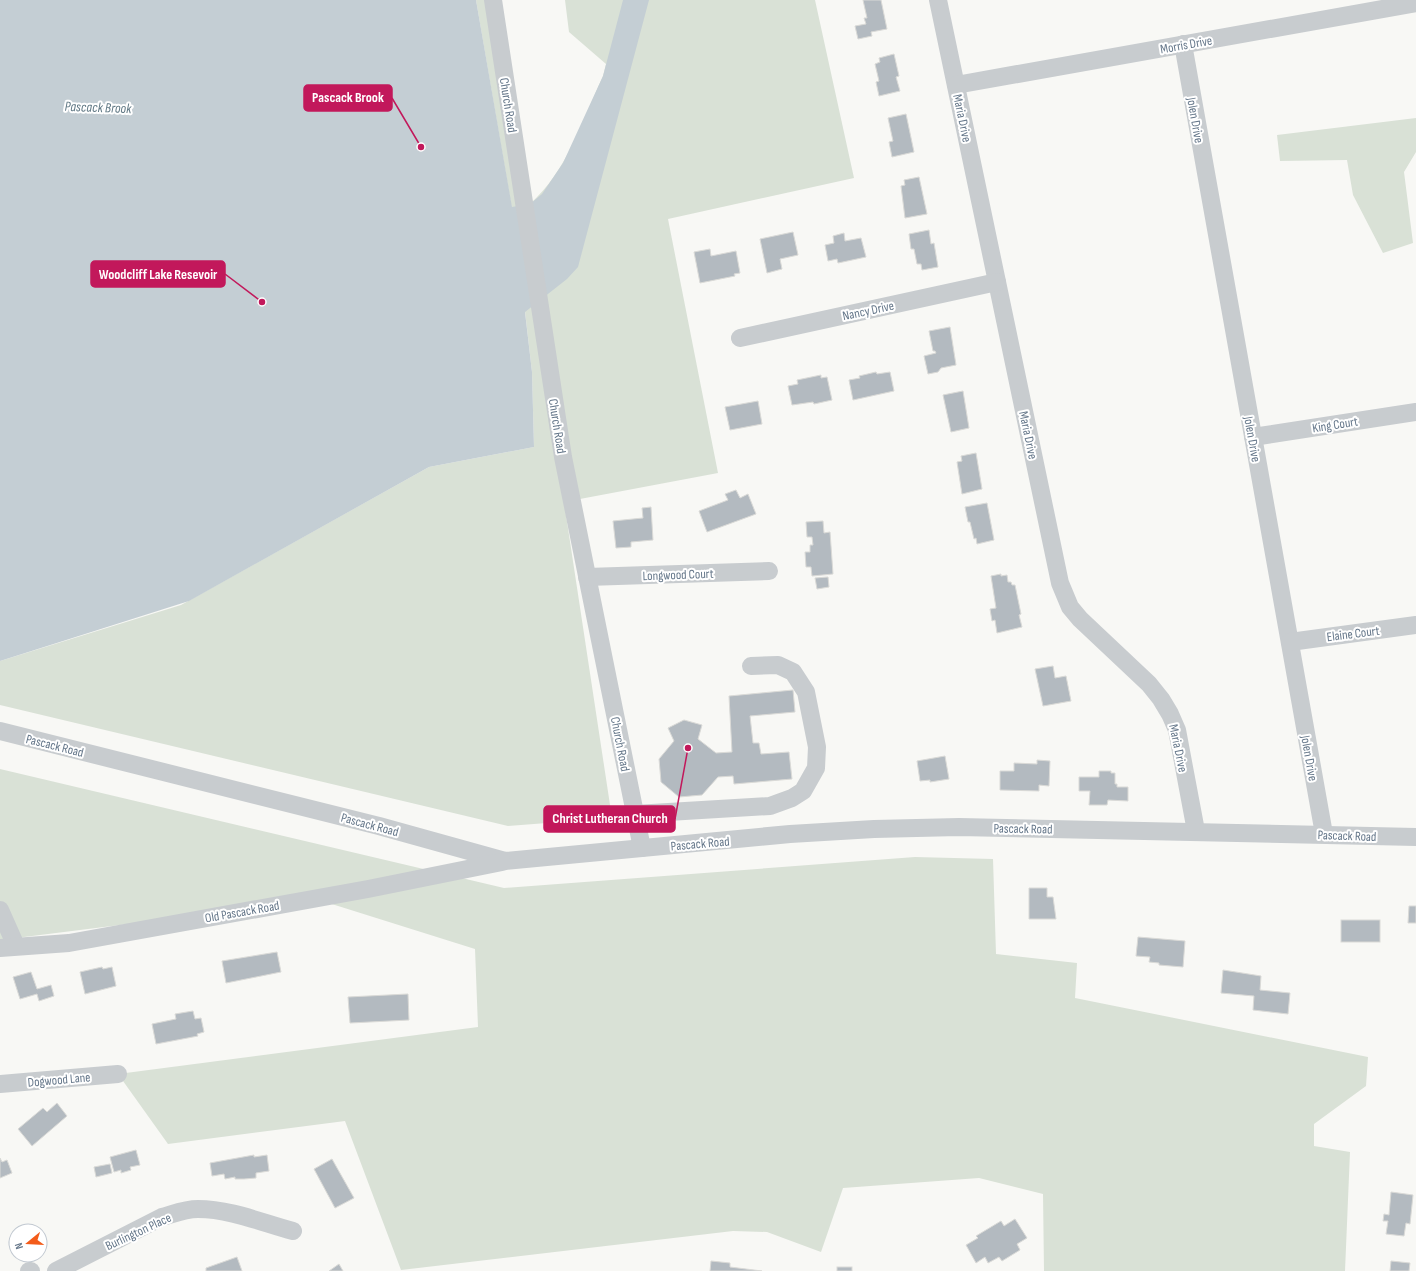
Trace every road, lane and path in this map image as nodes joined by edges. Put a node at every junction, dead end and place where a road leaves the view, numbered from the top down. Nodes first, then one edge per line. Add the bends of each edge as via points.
1 (493, 0) edge
2 (938, 0) edge
3 (1416, 3) edge
4 (1183, 44) junction
5 (956, 85) junction
6 (997, 282) junction
7 (740, 338) dead end
8 (1416, 412) edge
9 (1253, 437) junction
10 (769, 571) dead end
11 (587, 577) junction
12 (1416, 625) edge
13 (1290, 642) junction
14 (751, 666) dead end
15 (0, 731) edge
16 (635, 814) junction
17 (1196, 831) junction
18 (1324, 834) junction
19 (1416, 838) edge
20 (642, 848) junction
21 (505, 861) junction
22 (0, 910) edge
23 (8, 947) edge
24 (118, 1074) dead end
25 (0, 1084) edge
26 (293, 1231) dead end
27 (56, 1271) edge

1 - 11 street, Church Road via 563,457
2 - 5 street, Maria Drive
3 - 4 street, Morris Drive
4 - 5 street, Morris Drive
4 - 9 street, Jolen Drive
5 - 6 street, Maria Drive
6 - 7 street, Nancy Drive
6 - 17 street, Maria Drive via 1062,591 1080,619 1149,684 1170,714 1177,730
8 - 9 street, King Court
9 - 13 street, Jolen Drive
10 - 11 street, Longwood Court
11 - 16 street, Church Road
12 - 13 street, Elaine Court
13 - 18 street, Jolen Drive
14 - 16 street via 783,667 793,672 806,692 817,747 816,768 803,791 770,806
15 - 21 street, Pascack Road via 379,826
16 - 20 street, Church Road
17 - 18 street, Pascack Road
17 - 20 street, Pascack Road via 991,827 874,829
18 - 19 street, Pascack Road
20 - 21 street, Pascack Road
21 - 23 street, Old Pascack Road via 368,889 69,943
22 - 23 street, Old Pascack Road
24 - 25 street, Dogwood Lane
26 - 27 street, Burlington Place via 218,1211 196,1209 162,1217

